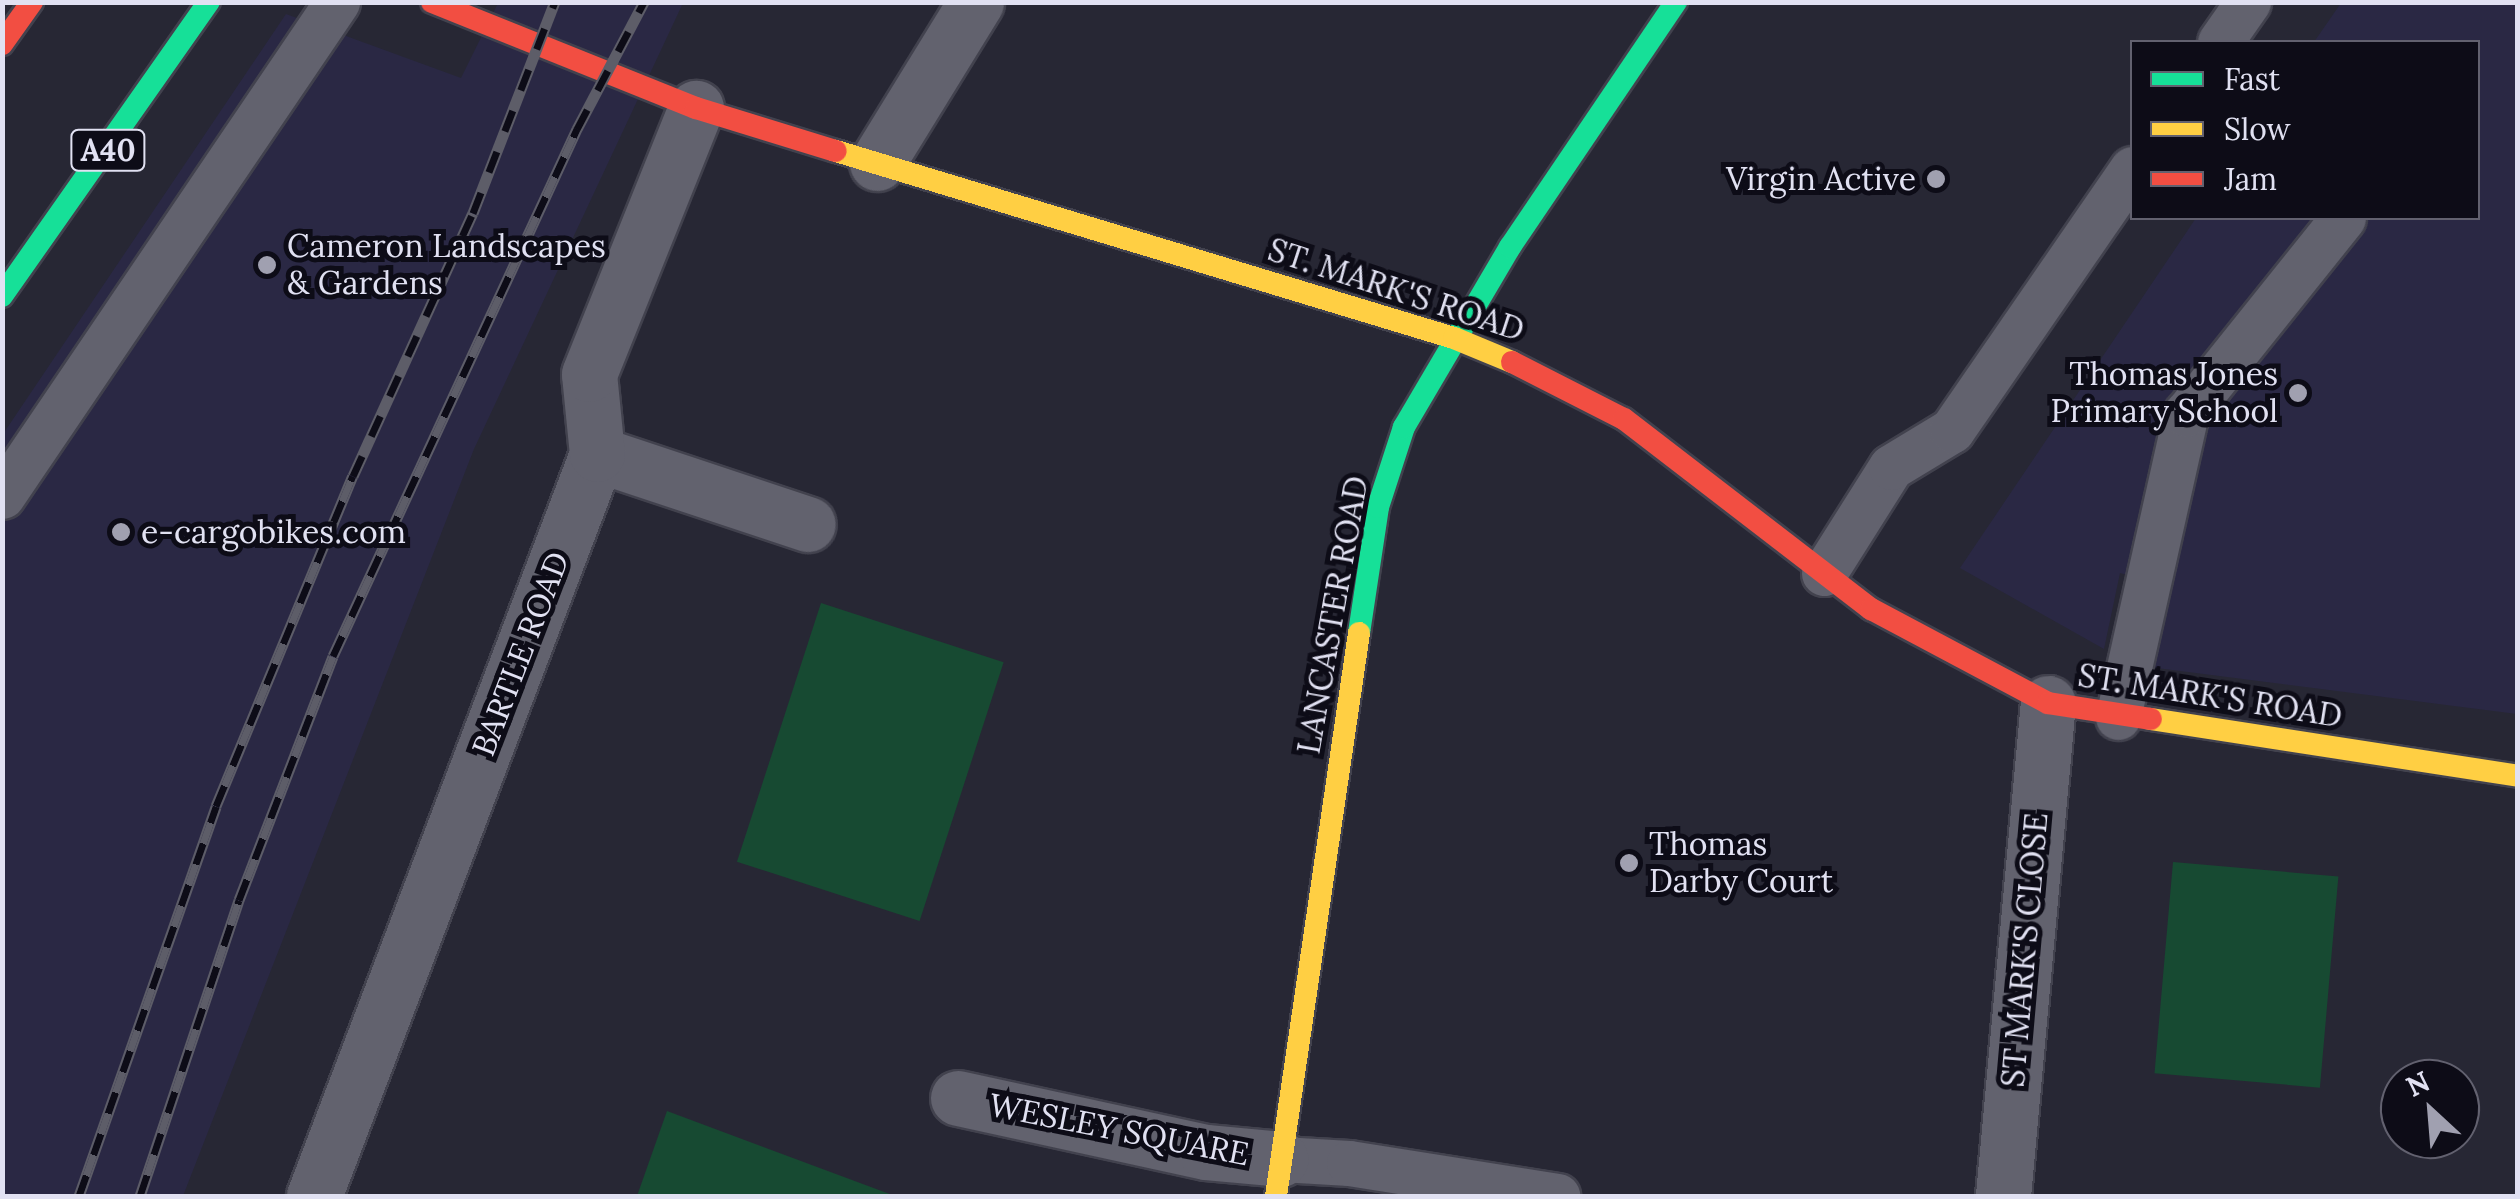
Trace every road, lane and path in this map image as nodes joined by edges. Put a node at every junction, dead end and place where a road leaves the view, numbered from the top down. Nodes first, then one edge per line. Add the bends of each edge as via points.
1 (32, 2) edge
2 (209, 2) edge
3 (337, 2) edge
4 (432, 2) edge
5 (976, 2) edge
6 (1676, 2) edge
7 (2248, 2) edge
8 (2221, 40) edge
9 (2, 44) edge
10 (696, 108) junction
11 (877, 163) junction
12 (2130, 172) edge
13 (2341, 220) edge
14 (2, 296) edge
15 (1454, 338) junction
16 (597, 454) junction
17 (2, 496) edge
18 (808, 524) dead end
19 (1824, 573) junction
20 (2048, 703) junction
21 (2118, 717) junction
22 (2518, 776) edge
23 (958, 1098) dead end
24 (1278, 1178) edge
25 (314, 1196) edge
26 (1557, 1196) edge
27 (2004, 1196) edge

1 - 9 main road
2 - 14 main road, A40
3 - 17 lane
4 - 10 main road, ST. MARK'S ROAD
5 - 11 street
6 - 15 main road, LANCASTER ROAD
7 - 8 lane
10 - 11 main road, ST. MARK'S ROAD
10 - 16 street, BARTLE ROAD via 589,374
11 - 15 main road, ST. MARK'S ROAD
12 - 19 lane via 1952,430 1891,467
13 - 21 lane via 2186,414
15 - 19 main road, ST. MARK'S ROAD via 1624,419
15 - 24 main road, LANCASTER ROAD via 1404,427 1378,507
16 - 18 street
16 - 25 street, BARTLE ROAD
19 - 20 main road, ST. MARK'S ROAD via 1871,608
20 - 21 main road, ST. MARK'S ROAD
20 - 27 street, ST MARK'S CLOSE
21 - 22 main road, ST. MARK'S ROAD
23 - 24 street, WESLEY SQUARE via 1206,1152
24 - 26 lane via 1349,1162

